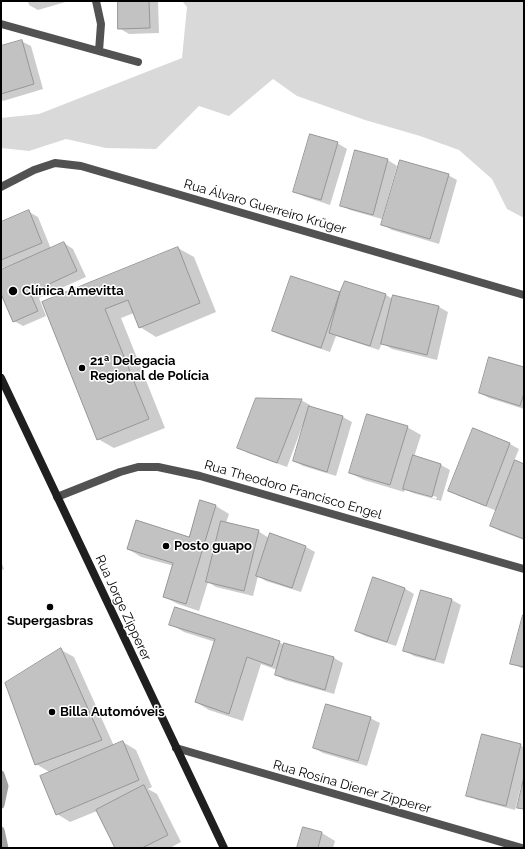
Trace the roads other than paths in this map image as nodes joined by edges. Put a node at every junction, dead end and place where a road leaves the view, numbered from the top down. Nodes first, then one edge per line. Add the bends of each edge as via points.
1 (96, 1) edge
2 (1, 24) edge
3 (99, 51) junction
4 (138, 62) dead end
5 (1, 187) edge
6 (524, 296) edge
7 (1, 378) edge
8 (57, 497) junction
9 (524, 568) edge
10 (176, 748) junction
11 (224, 848) edge
12 (522, 848) edge

1 - 3 street via 101,24
2 - 3 street
3 - 4 street
5 - 6 street, Rua Álvaro Guerreiro Krüger via 34,170 55,163 81,166
7 - 8 main road, Rua Jorge Zipperer
8 - 9 street, Rua Theodoro Francisco Engel via 120,472 138,467 158,467 200,476
8 - 10 main road, Rua Jorge Zipperer
10 - 11 main road, Rua Jorge Zipperer
10 - 12 street, Rua Rosina Diener Zipperer

